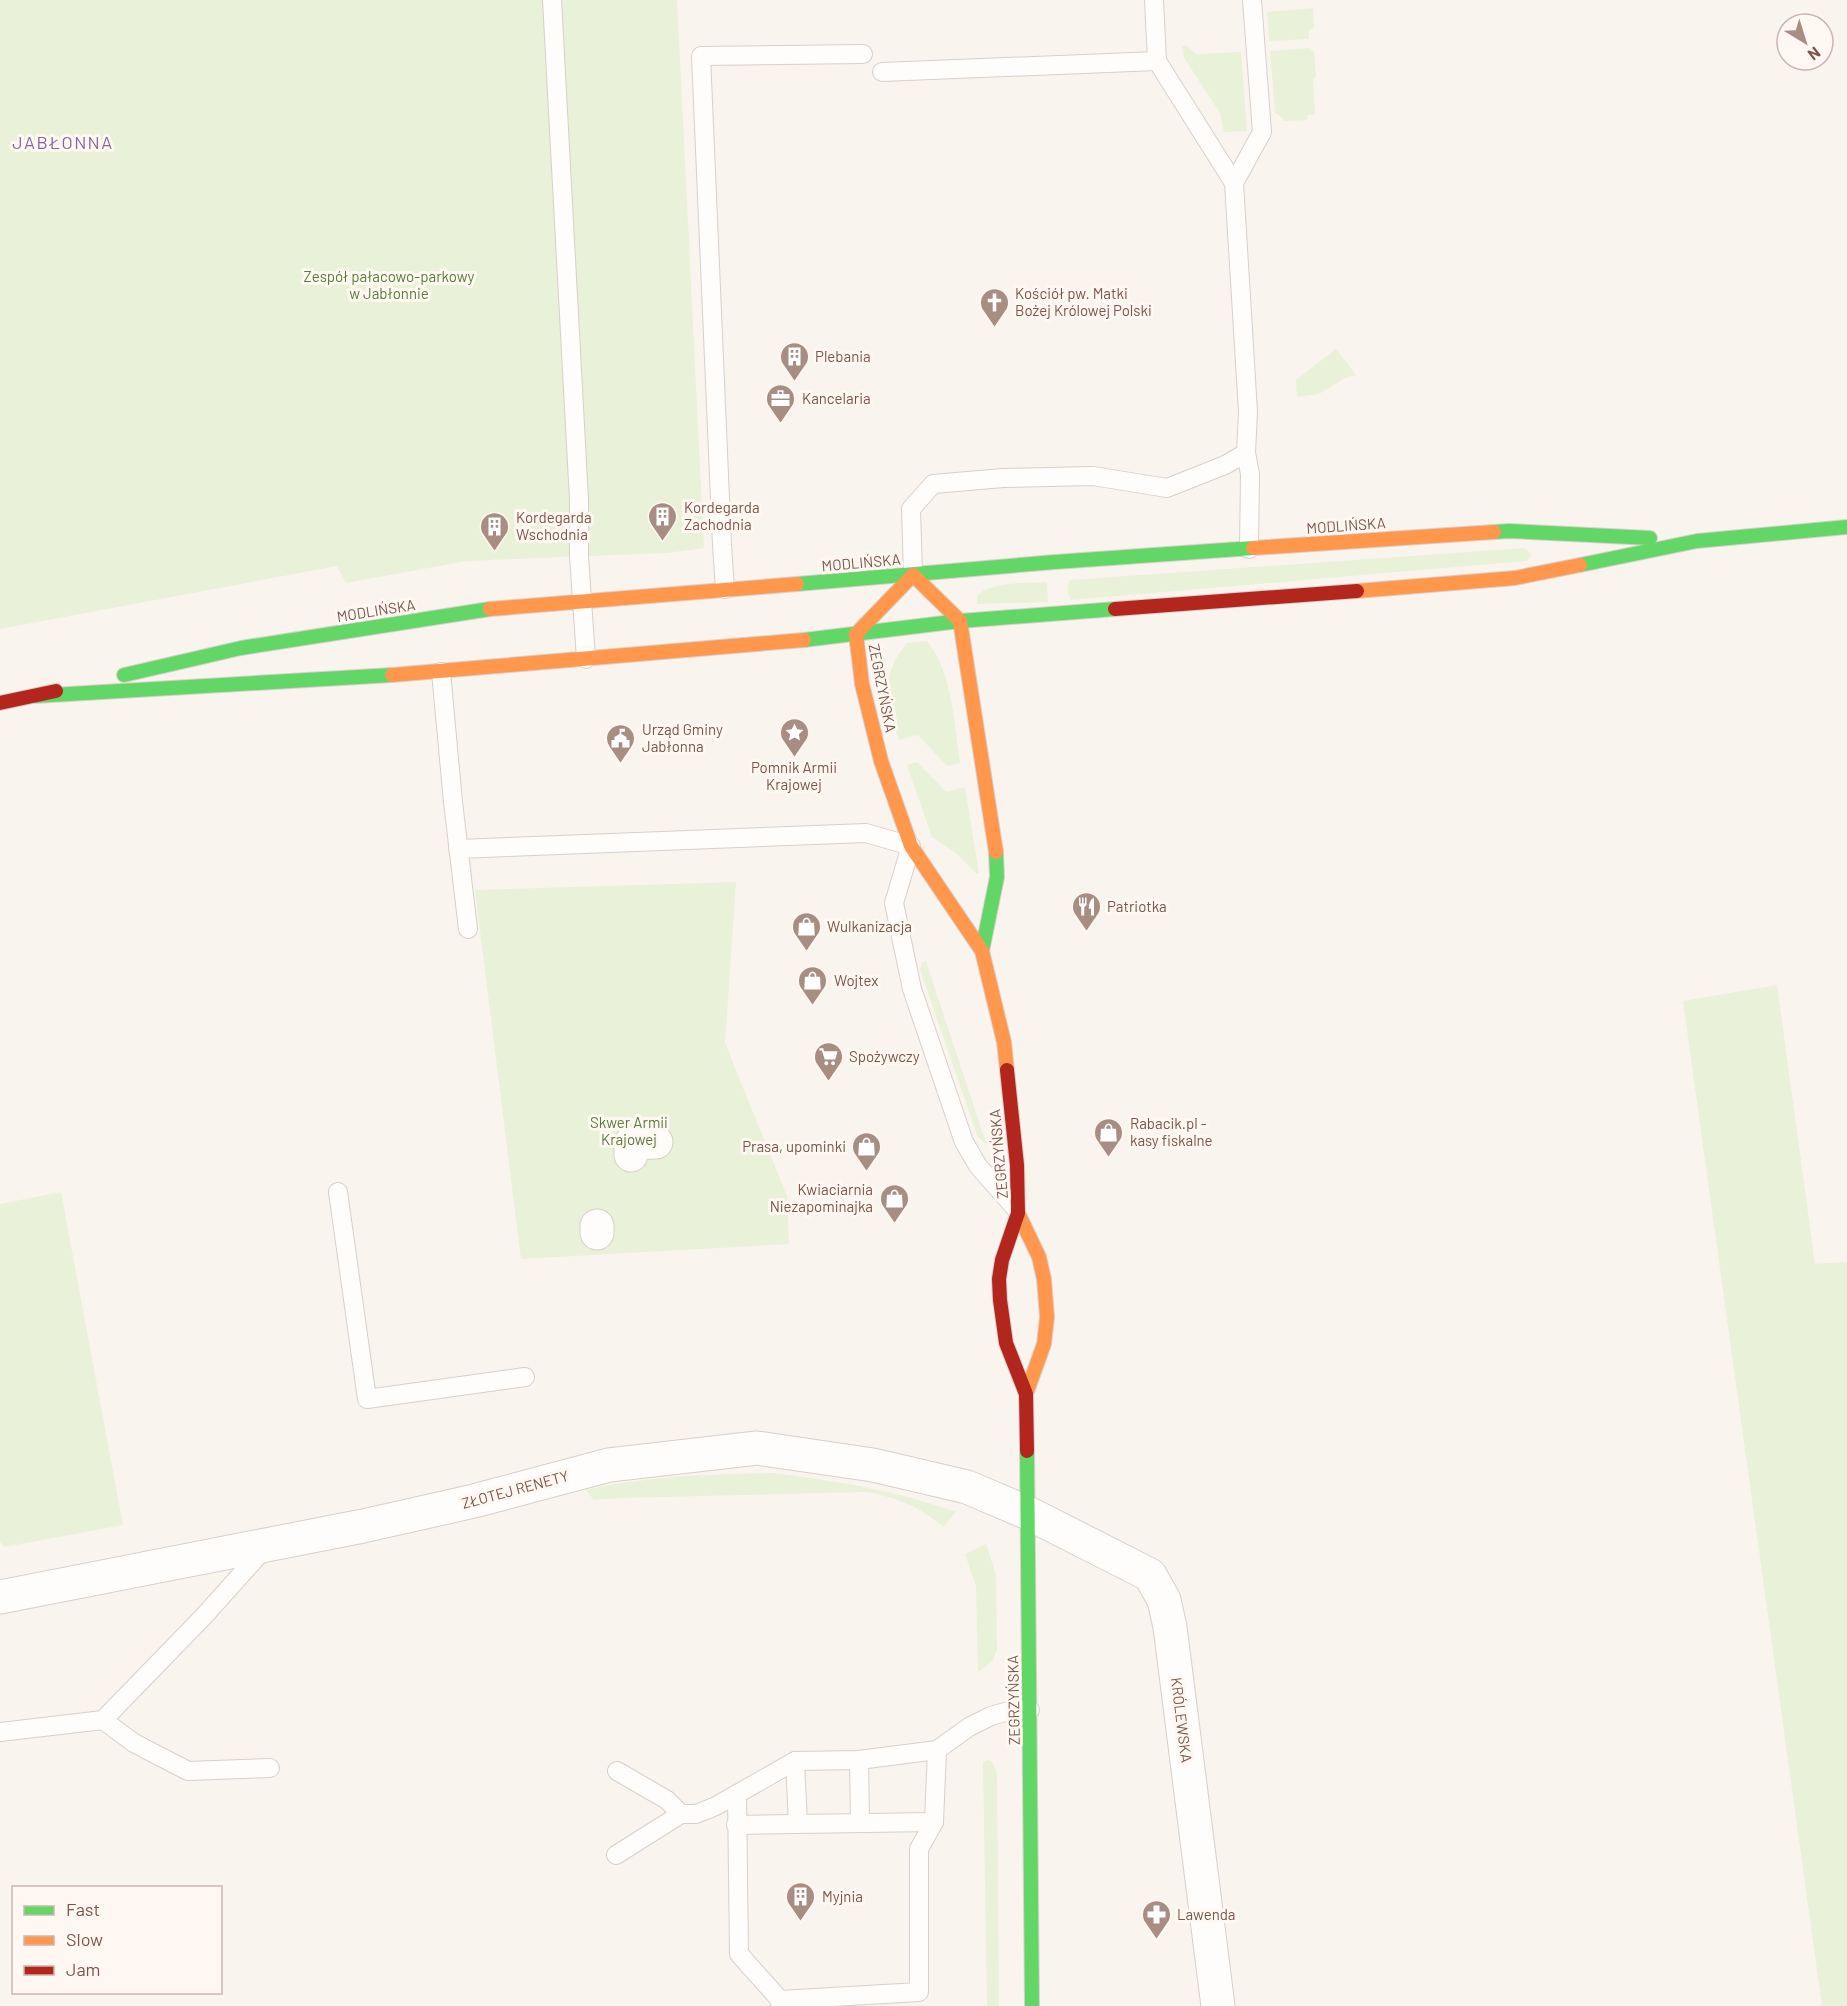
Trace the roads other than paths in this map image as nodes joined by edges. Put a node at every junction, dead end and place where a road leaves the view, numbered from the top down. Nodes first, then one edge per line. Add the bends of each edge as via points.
1 (552, 0) edge
2 (1154, 0) edge
3 (1252, 0) edge
4 (863, 54) dead end
5 (1157, 61) junction
6 (882, 72) dead end
7 (1234, 183) junction
8 (1246, 453) junction
9 (1847, 527) edge
10 (1697, 541) junction
11 (1249, 549) junction
12 (913, 575) junction
13 (725, 589) junction
14 (583, 602) junction
15 (960, 621) junction
16 (856, 634) junction
17 (586, 659) junction
18 (441, 672) junction
19 (35, 696) junction
20 (0, 703) edge
21 (911, 846) junction
22 (458, 849) junction
23 (468, 929) dead end
24 (982, 951) junction
25 (338, 1192) dead end
26 (1018, 1213) junction
27 (525, 1377) dead end
28 (1026, 1394) junction
29 (1028, 1513) junction
30 (268, 1544) junction
31 (0, 1597) edge
32 (1030, 1710) junction
33 (103, 1720) junction
34 (0, 1732) edge
35 (937, 1750) junction
36 (859, 1760) junction
37 (795, 1761) junction
38 (270, 1768) dead end
39 (617, 1771) dead end
40 (737, 1795) junction
41 (681, 1814) junction
42 (934, 1822) junction
43 (860, 1823) junction
44 (798, 1824) junction
45 (736, 1825) junction
46 (616, 1855) dead end
47 (780, 2003) edge
48 (1032, 2006) edge
49 (1218, 2006) edge

1 - 14 lane
2 - 5 lane
3 - 7 lane via 1262,132
4 - 13 lane via 701,56
5 - 6 lane
5 - 7 lane
7 - 8 lane via 1248,412
8 - 11 lane via 1250,474
8 - 12 lane via 1167,488 1093,476 933,484 911,509
9 - 10 main road, MODLIŃSKA
10 - 11 main road, MODLIŃSKA via 1509,531
10 - 15 main road, MODLIŃSKA via 1515,578
11 - 12 main road, MODLIŃSKA
12 - 13 main road, MODLIŃSKA
12 - 15 main road
12 - 16 main road, ZEGRZYŃSKA
13 - 14 main road, MODLIŃSKA
14 - 17 lane
14 - 19 main road, MODLIŃSKA via 491,609 241,648
15 - 16 main road, MODLIŃSKA
15 - 24 main road, ZEGRZYŃSKA via 998,864
16 - 17 main road, MODLIŃSKA
16 - 21 main road, ZEGRZYŃSKA via 870,721
17 - 18 main road, MODLIŃSKA
18 - 19 main road, MODLIŃSKA
18 - 22 lane
19 - 20 main road, MODLIŃSKA
21 - 22 lane via 866,833
21 - 24 main road, ZEGRZYŃSKA
21 - 26 lane via 894,903 912,989 964,1142 978,1166
22 - 23 lane
24 - 26 main road, ZEGRZYŃSKA via 1004,1041
25 - 27 lane via 367,1399
26 - 28 main road, ZEGRZYŃSKA via 999,1279 1006,1343
26 - 28 main road, ZEGRZYŃSKA via 1032,1236 1044,1271 1047,1316 1046,1338
28 - 29 main road, ZEGRZYŃSKA
29 - 30 street, ZŁOTEJ RENETY via 967,1487 873,1465 757,1448 609,1465 474,1501
29 - 32 main road, ZEGRZYŃSKA
29 - 49 street, KRÓLEWSKA via 1150,1575 1164,1600
30 - 31 street, ZŁOTEJ RENETY
30 - 33 lane
32 - 35 lane via 991,1716
32 - 48 main road, ZEGRZYŃSKA
33 - 34 lane
33 - 38 lane via 134,1743 188,1771
35 - 36 lane
35 - 42 lane
36 - 37 lane
36 - 43 lane
37 - 40 lane
37 - 44 lane
39 - 41 lane via 667,1800
40 - 41 lane via 696,1814
40 - 45 lane
41 - 46 lane
42 - 43 lane
42 - 47 lane via 919,1849 918,1992
43 - 44 lane
44 - 45 lane
45 - 47 lane via 739,1954

